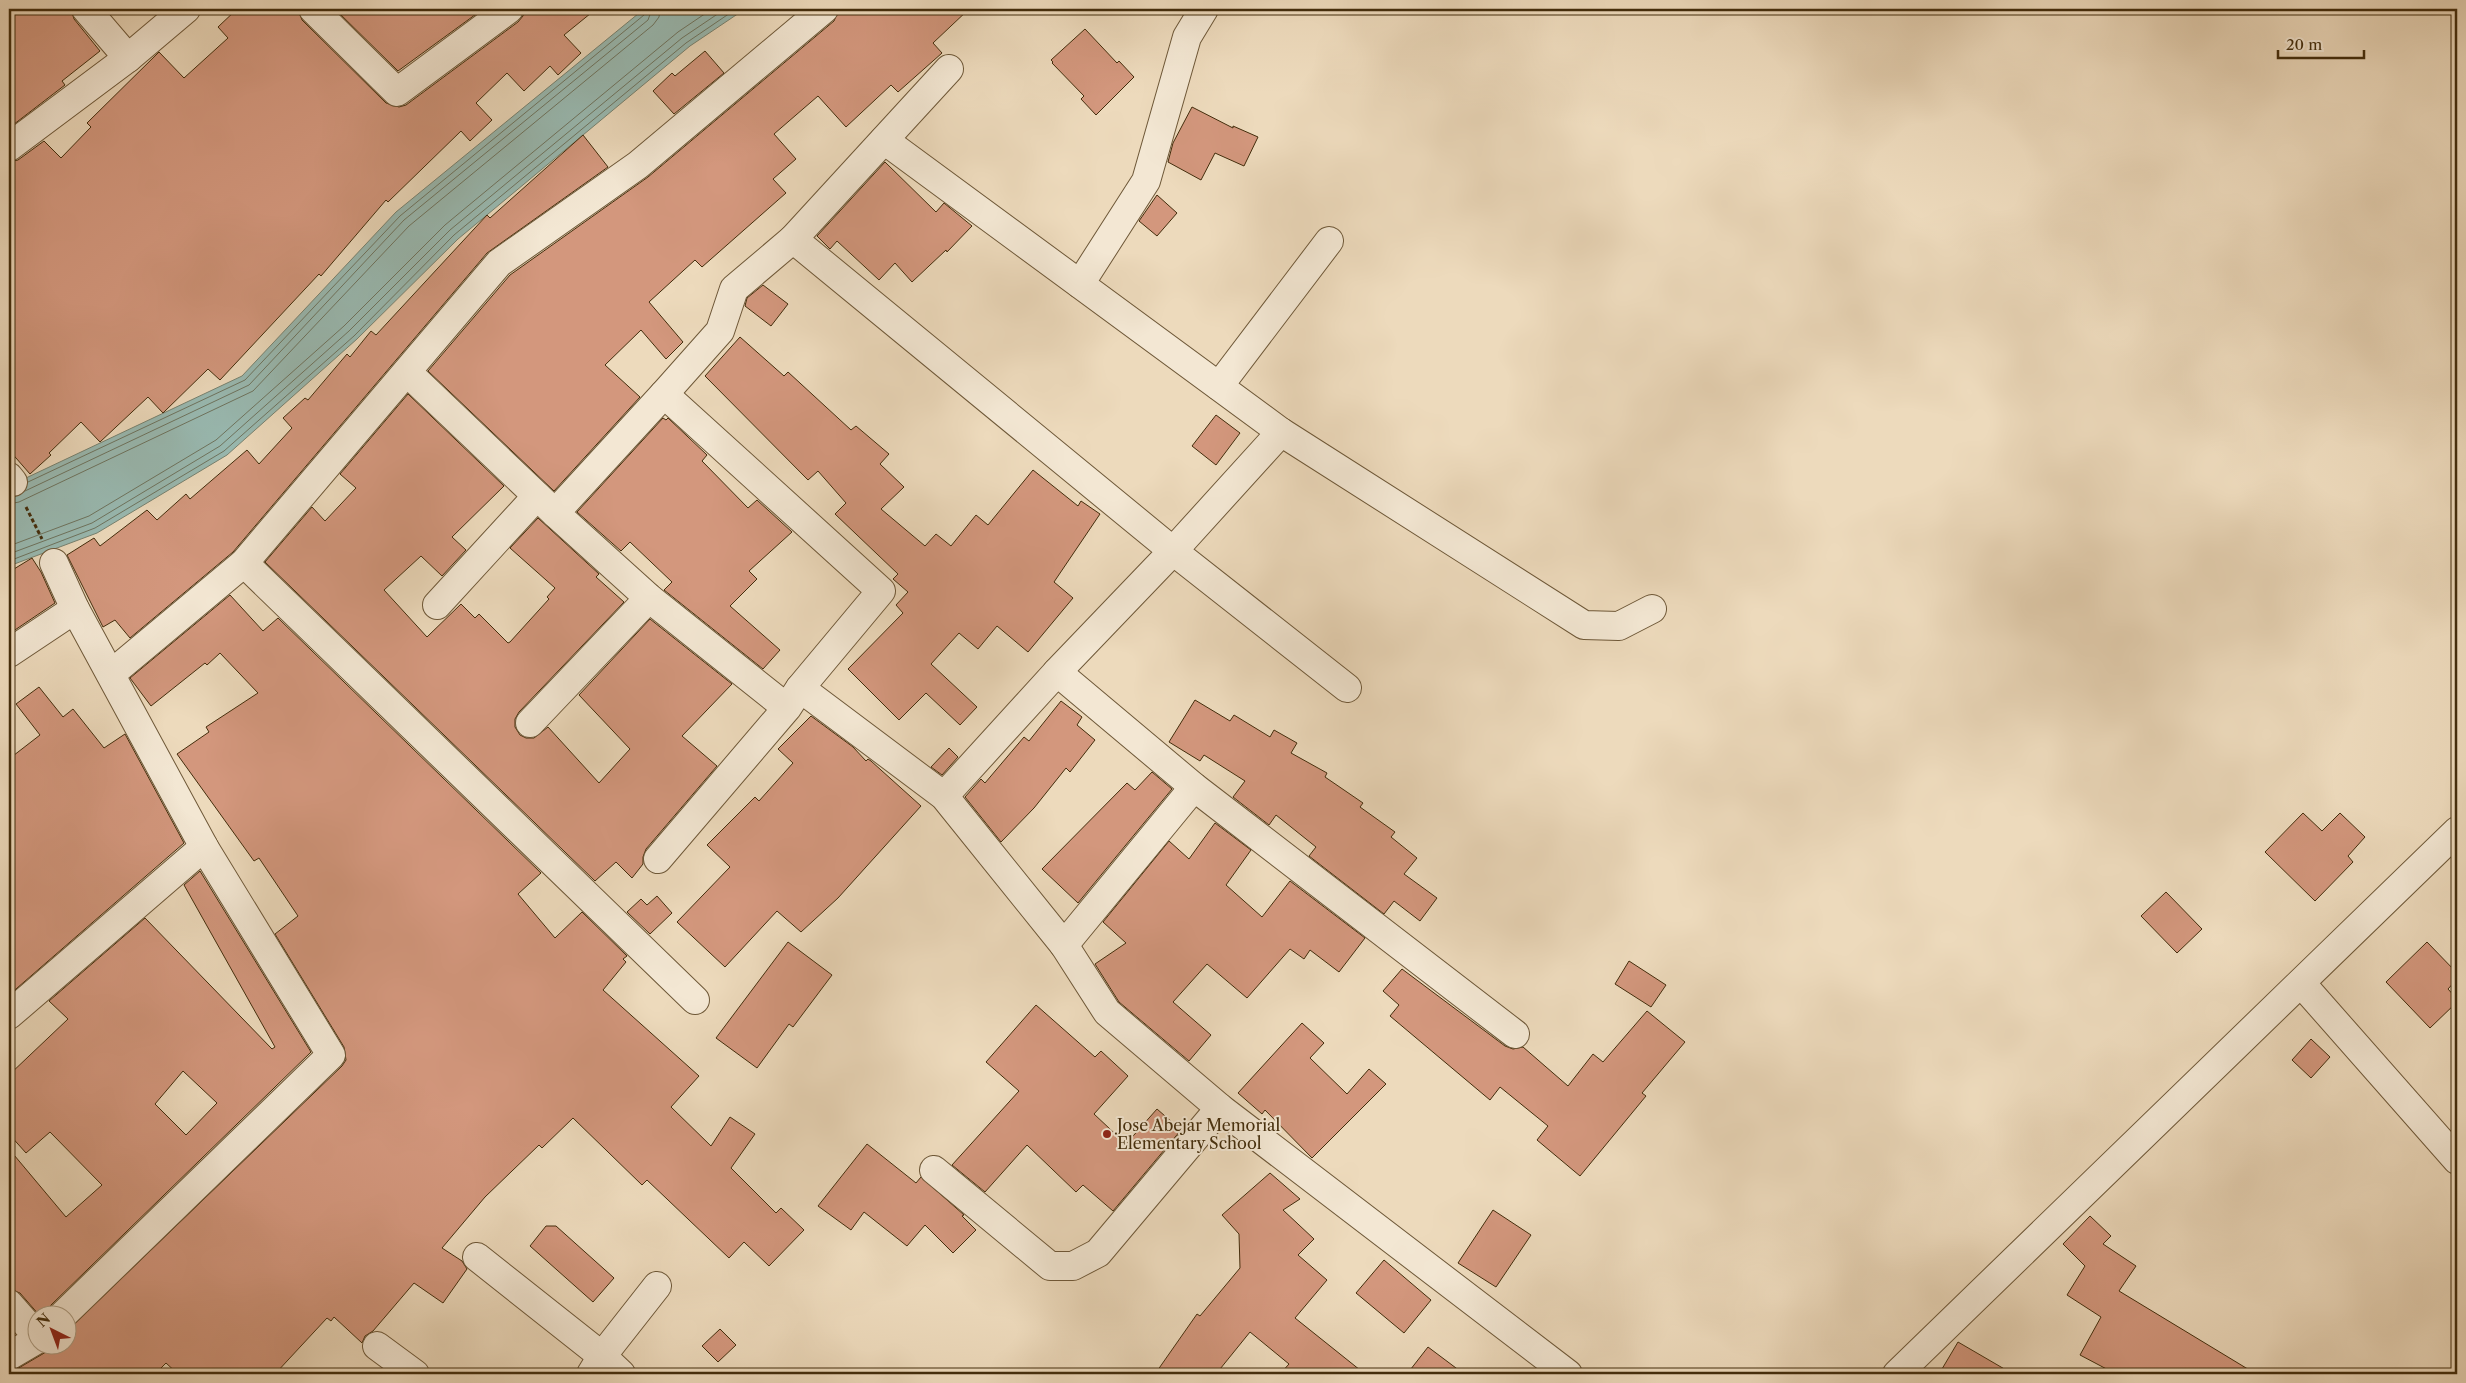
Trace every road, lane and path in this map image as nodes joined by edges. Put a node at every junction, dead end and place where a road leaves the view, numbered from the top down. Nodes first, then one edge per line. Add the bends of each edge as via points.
1 (86, 9) edge
2 (186, 9) edge
3 (313, 9) edge
4 (509, 9) edge
5 (824, 9) edge
6 (1204, 9) edge
7 (128, 58) junction
8 (949, 70) dead end
9 (884, 140) junction
10 (9, 147) edge
11 (793, 239) junction
12 (1329, 241) dead end
13 (1080, 284) junction
14 (407, 372) junction
15 (1219, 386) junction
16 (664, 394) junction
17 (1281, 432) junction
18 (11, 479) edge
19 (546, 504) junction
20 (1173, 551) junction
21 (54, 563) joint
22 (244, 563) junction
23 (649, 598) junction
24 (437, 605) dead end
25 (75, 608) junction
26 (1652, 609) dead end
27 (9, 652) edge
28 (1057, 672) junction
29 (111, 674) junction
30 (1348, 688) dead end
31 (794, 698) junction
32 (530, 723) dead end
33 (1194, 787) junction
34 (944, 796) junction
35 (2457, 831) edge
36 (204, 846) junction
37 (658, 858) dead end
38 (1064, 945) junction
39 (2300, 983) junction
40 (695, 1000) dead end
41 (9, 1015) edge
42 (1515, 1034) dead end
43 (1220, 1108) junction
44 (2457, 1160) edge
45 (934, 1170) dead end
46 (477, 1257) dead end
47 (657, 1286) dead end
48 (9, 1304) edge
49 (72, 1306) edge
50 (28, 1326) edge
51 (28, 1344) edge
52 (377, 1346) dead end
53 (9, 1356) edge
54 (605, 1368) edge
55 (415, 1374) edge
56 (1568, 1374) edge
57 (1897, 1374) edge

1 - 7 street
2 - 7 street
3 - 4 street via 397,92
5 - 14 street via 638,165 499,263
6 - 13 street via 1187,38 1146,181
7 - 10 street
8 - 9 street
9 - 11 street
9 - 13 street
11 - 16 street via 734,289 720,330
11 - 20 street
12 - 15 street
13 - 15 street
14 - 19 street
14 - 22 street
15 - 17 street
16 - 19 street
16 - 31 street via 881,591
17 - 20 street
17 - 26 street via 1584,625 1619,626
18 - 21 path
19 - 23 street
19 - 24 street
20 - 28 street
20 - 30 street
21 - 25 street
22 - 29 street
22 - 40 street
23 - 31 street
23 - 32 street
25 - 27 street
25 - 29 street
28 - 33 street
28 - 34 street
29 - 36 street
31 - 34 street
31 - 37 street
33 - 38 street
33 - 42 street
34 - 38 street
35 - 39 street
36 - 41 street
36 - 49 street via 331,1054
38 - 43 street via 1107,1012
39 - 44 street
39 - 57 street
43 - 45 street via 1098,1252 1073,1266 1050,1266
43 - 56 street
46 - 54 street
47 - 54 street
48 - 50 street
51 - 53 street
52 - 55 street

